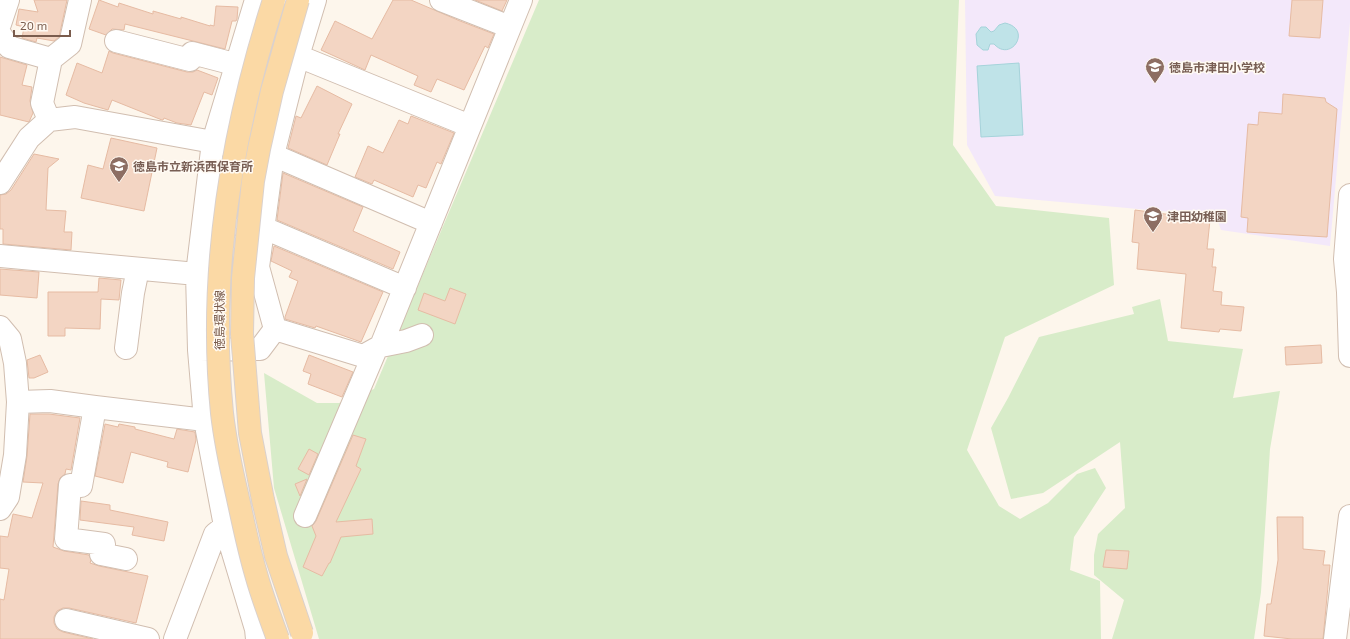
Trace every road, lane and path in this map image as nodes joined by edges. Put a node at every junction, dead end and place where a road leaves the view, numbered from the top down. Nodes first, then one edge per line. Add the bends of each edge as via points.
1 (8, 0) edge
2 (80, 0) edge
3 (256, 0) edge
4 (274, 0) edge
5 (298, 0) edge
6 (315, 0) edge
7 (441, 0) edge
8 (521, 0) edge
9 (0, 24) edge
10 (510, 27) junction
11 (0, 34) edge
12 (245, 37) junction
13 (116, 42) dead end
14 (298, 56) junction
15 (51, 59) junction
16 (238, 65) junction
17 (49, 120) junction
18 (470, 126) junction
19 (213, 142) junction
20 (273, 155) junction
21 (0, 183) edge
22 (1350, 195) edge
23 (204, 218) junction
24 (431, 223) junction
25 (264, 228) junction
26 (0, 256) edge
27 (138, 268) junction
28 (197, 274) junction
29 (404, 288) junction
30 (0, 327) edge
31 (275, 329) junction
32 (422, 335) dead end
33 (379, 347) junction
34 (126, 348) dead end
35 (198, 350) junction
36 (1350, 356) edge
37 (8, 362) edge
38 (18, 402) junction
39 (95, 407) junction
40 (205, 420) junction
41 (0, 509) edge
42 (305, 516) dead end
43 (1350, 516) edge
44 (225, 526) junction
45 (126, 559) dead end
46 (66, 620) dead end
47 (302, 633) dead end
48 (148, 639) edge
49 (175, 639) edge
50 (257, 639) edge
51 (278, 639) edge
52 (1335, 639) edge

1 - 9 street
2 - 15 street via 70,44
3 - 12 street
4 - 51 main road, 徳島環状線, bridge via 250,81 233,160 221,249 217,327 222,415 232,471 256,574
5 - 47 main road, 徳島環状線, bridge via 271,98 253,181 243,278 242,334 250,433 262,500 276,556
6 - 14 street
7 - 10 street
8 - 10 street
10 - 18 street
11 - 15 street via 8,47
12 - 14 street
12 - 16 street
13 - 16 street via 190,60 192,53
14 - 18 street
14 - 20 street
15 - 17 street via 42,103
16 - 19 street
17 - 19 street via 75,117
17 - 21 street via 28,138
18 - 24 street
19 - 20 street
19 - 23 street
20 - 24 street
20 - 25 street
22 - 36 street via 1345,259
23 - 25 street
23 - 28 street
24 - 29 street
25 - 29 street
25 - 31 street via 258,267
26 - 27 street
27 - 28 street
27 - 34 street
28 - 35 street
29 - 33 street
30 - 37 street via 10,339
31 - 33 street via 363,356
31 - 35 street via 260,349
32 - 33 street
33 - 42 street
35 - 40 street
37 - 38 street
38 - 39 street via 50,401
38 - 41 street via 15,455 8,497
39 - 40 street
39 - 45 street via 81,486 70,485 66,539 104,544 101,554
40 - 44 street
43 - 52 street
44 - 49 street via 215,534
44 - 50 street
46 - 48 street

